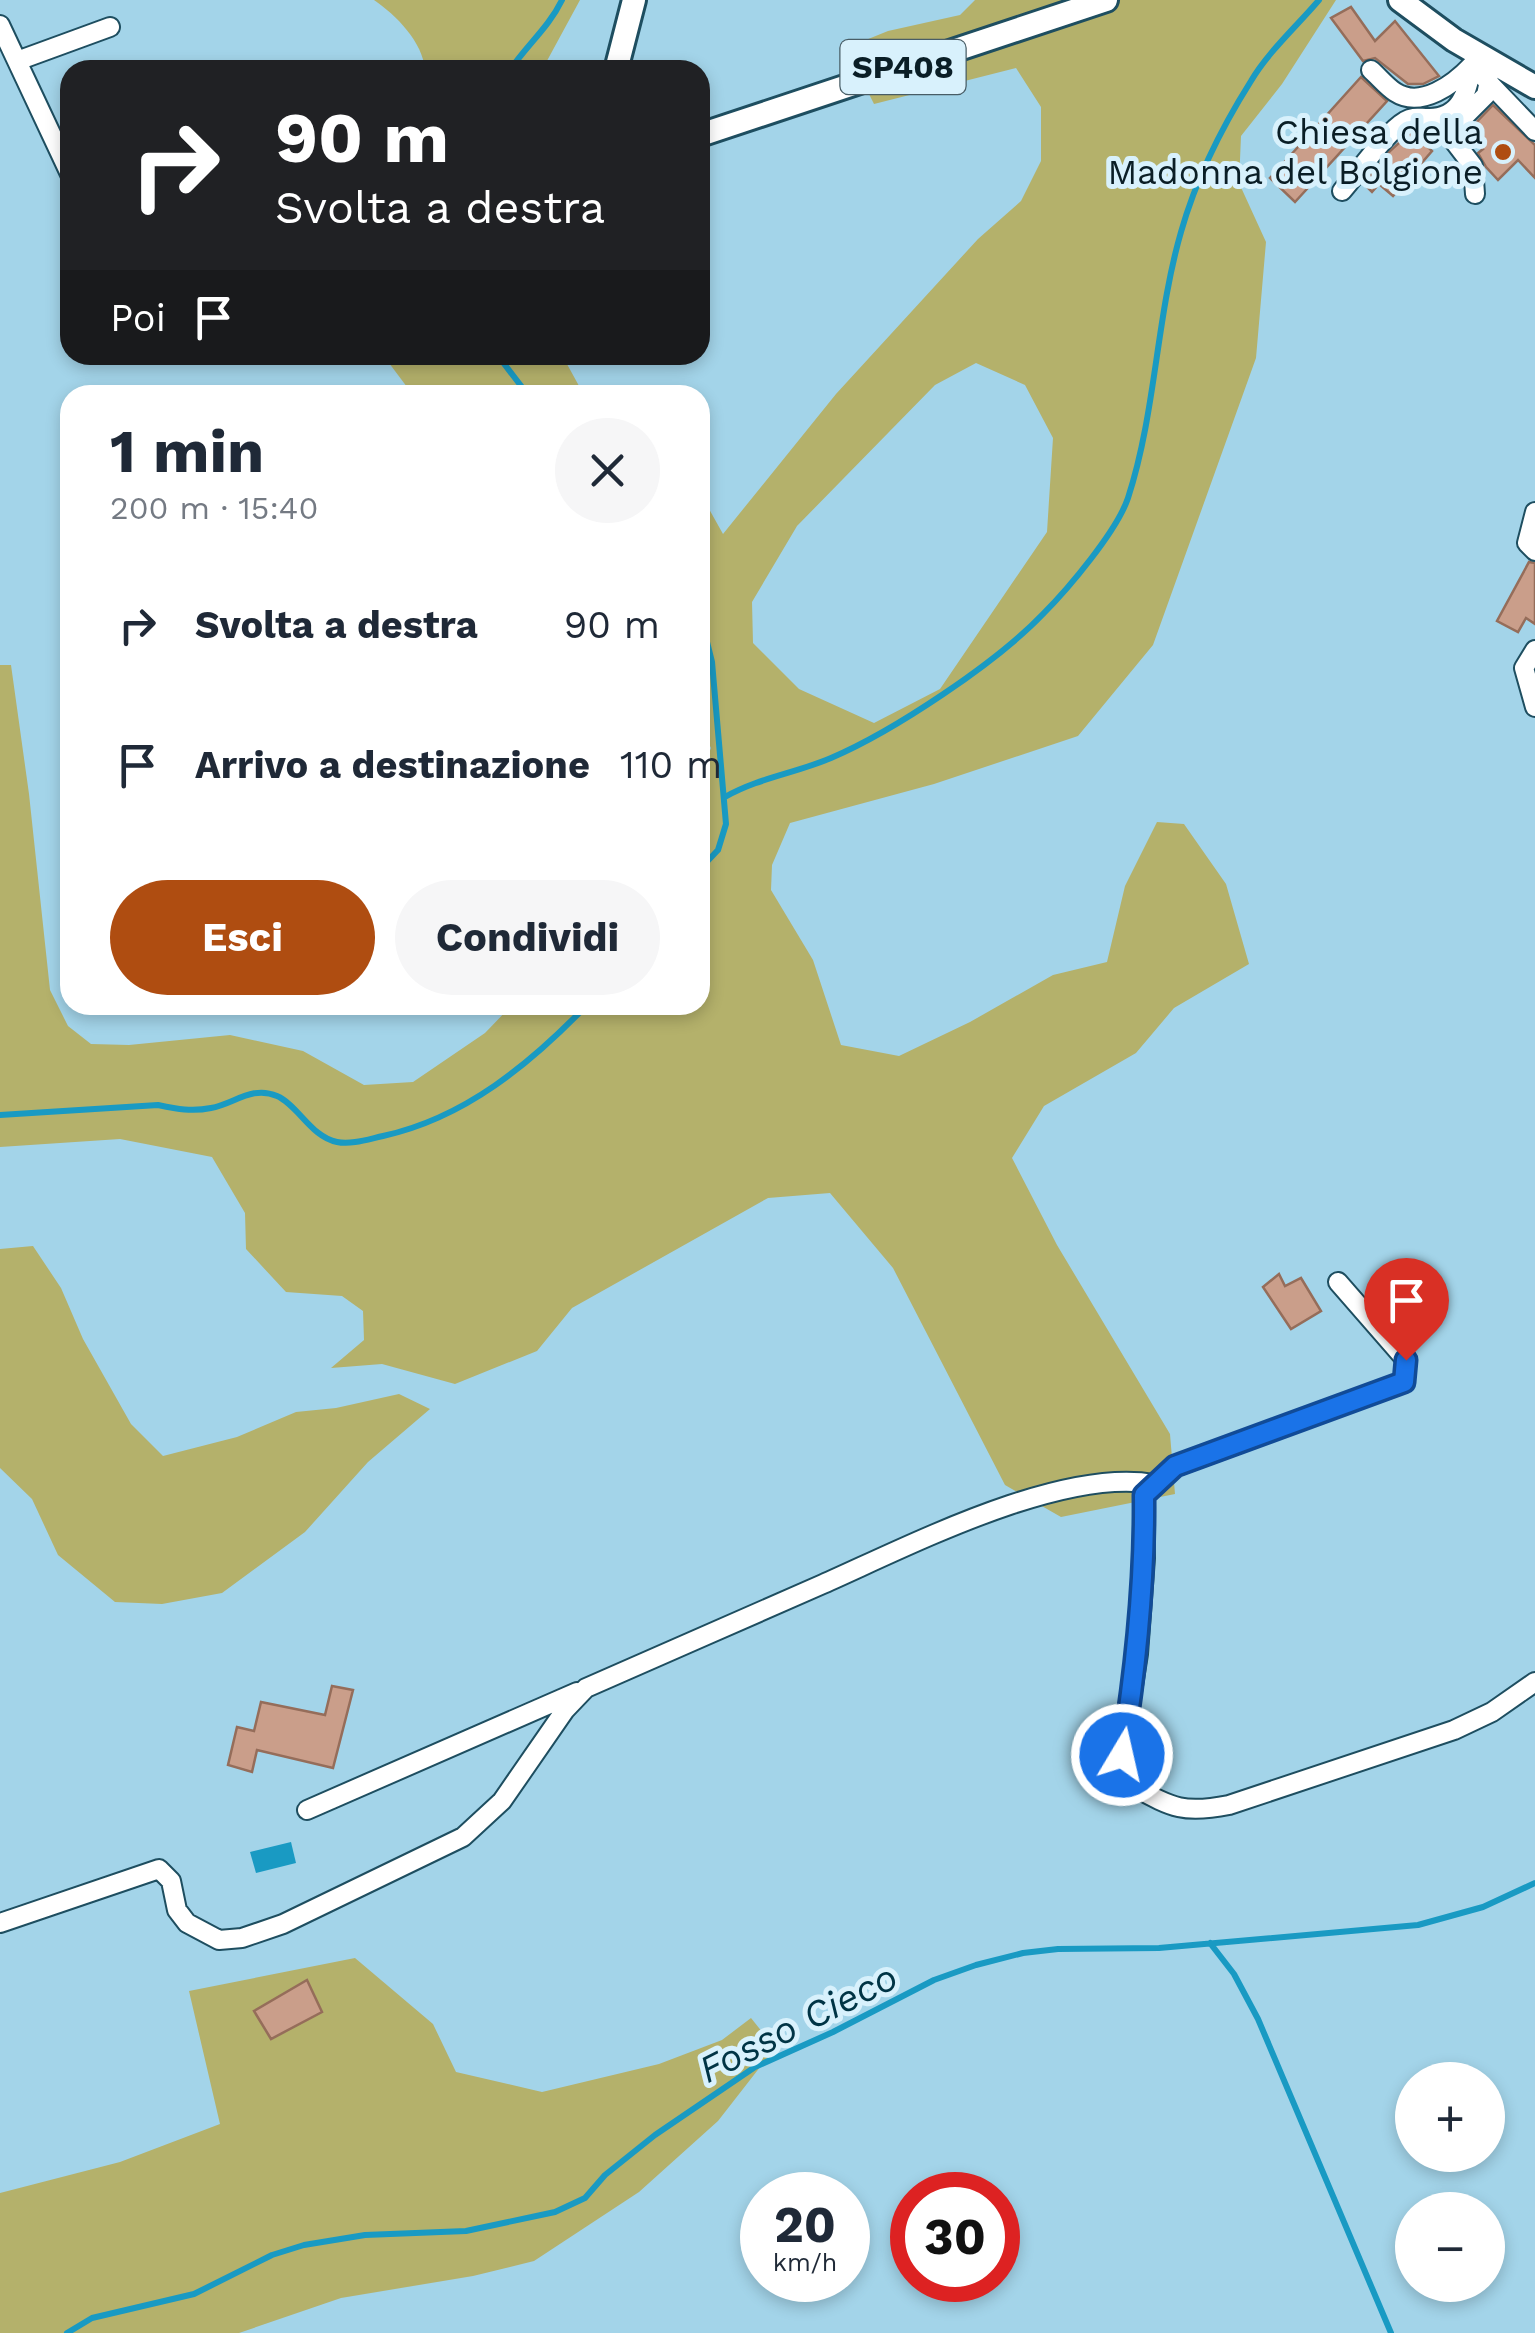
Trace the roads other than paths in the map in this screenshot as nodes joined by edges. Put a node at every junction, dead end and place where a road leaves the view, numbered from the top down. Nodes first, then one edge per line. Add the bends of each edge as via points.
1 (634, 0) edge
2 (1106, 0) edge
3 (1405, 4) edge
4 (0, 24) edge
5 (110, 27) dead end
6 (619, 60) edge
7 (1476, 60) junction
8 (16, 61) junction
9 (1371, 70) dead end
10 (1489, 81) junction
11 (1535, 87) edge
12 (1452, 120) junction
13 (710, 131) edge
14 (1535, 131) edge
15 (60, 153) edge
16 (1342, 191) dead end
17 (1475, 194) dead end
18 (1535, 512) edge
19 (1535, 552) edge
20 (1535, 650) edge
21 (1535, 706) edge
22 (1338, 1282) dead end
23 (1154, 1484) junction
24 (1535, 1682) edge
25 (586, 1688) junction
26 (308, 1810) dead end
27 (0, 1923) edge

1 - 6 main road
2 - 13 main road, SP408
3 - 7 main road
4 - 8 street
5 - 8 street
7 - 9 street via 1458,80 1424,96 1397,94
7 - 10 street
7 - 11 main road
7 - 12 street
8 - 15 street
10 - 12 street via 1486,95
10 - 14 street
12 - 16 street via 1416,117 1400,124
12 - 17 street via 1450,136 1469,156
18 - 19 street via 1527,543
20 - 21 street via 1524,668
22 - 23 street via 1406,1360 1404,1382 1175,1466
23 - 24 street via 1144,1495 1138,1654 1122,1755 1134,1787 1154,1798 1196,1812 1228,1805 1454,1730
23 - 25 street via 1130,1479 986,1512
25 - 26 street
25 - 27 street via 502,1801 464,1837 283,1924 219,1940 177,1910 170,1881 159,1869

